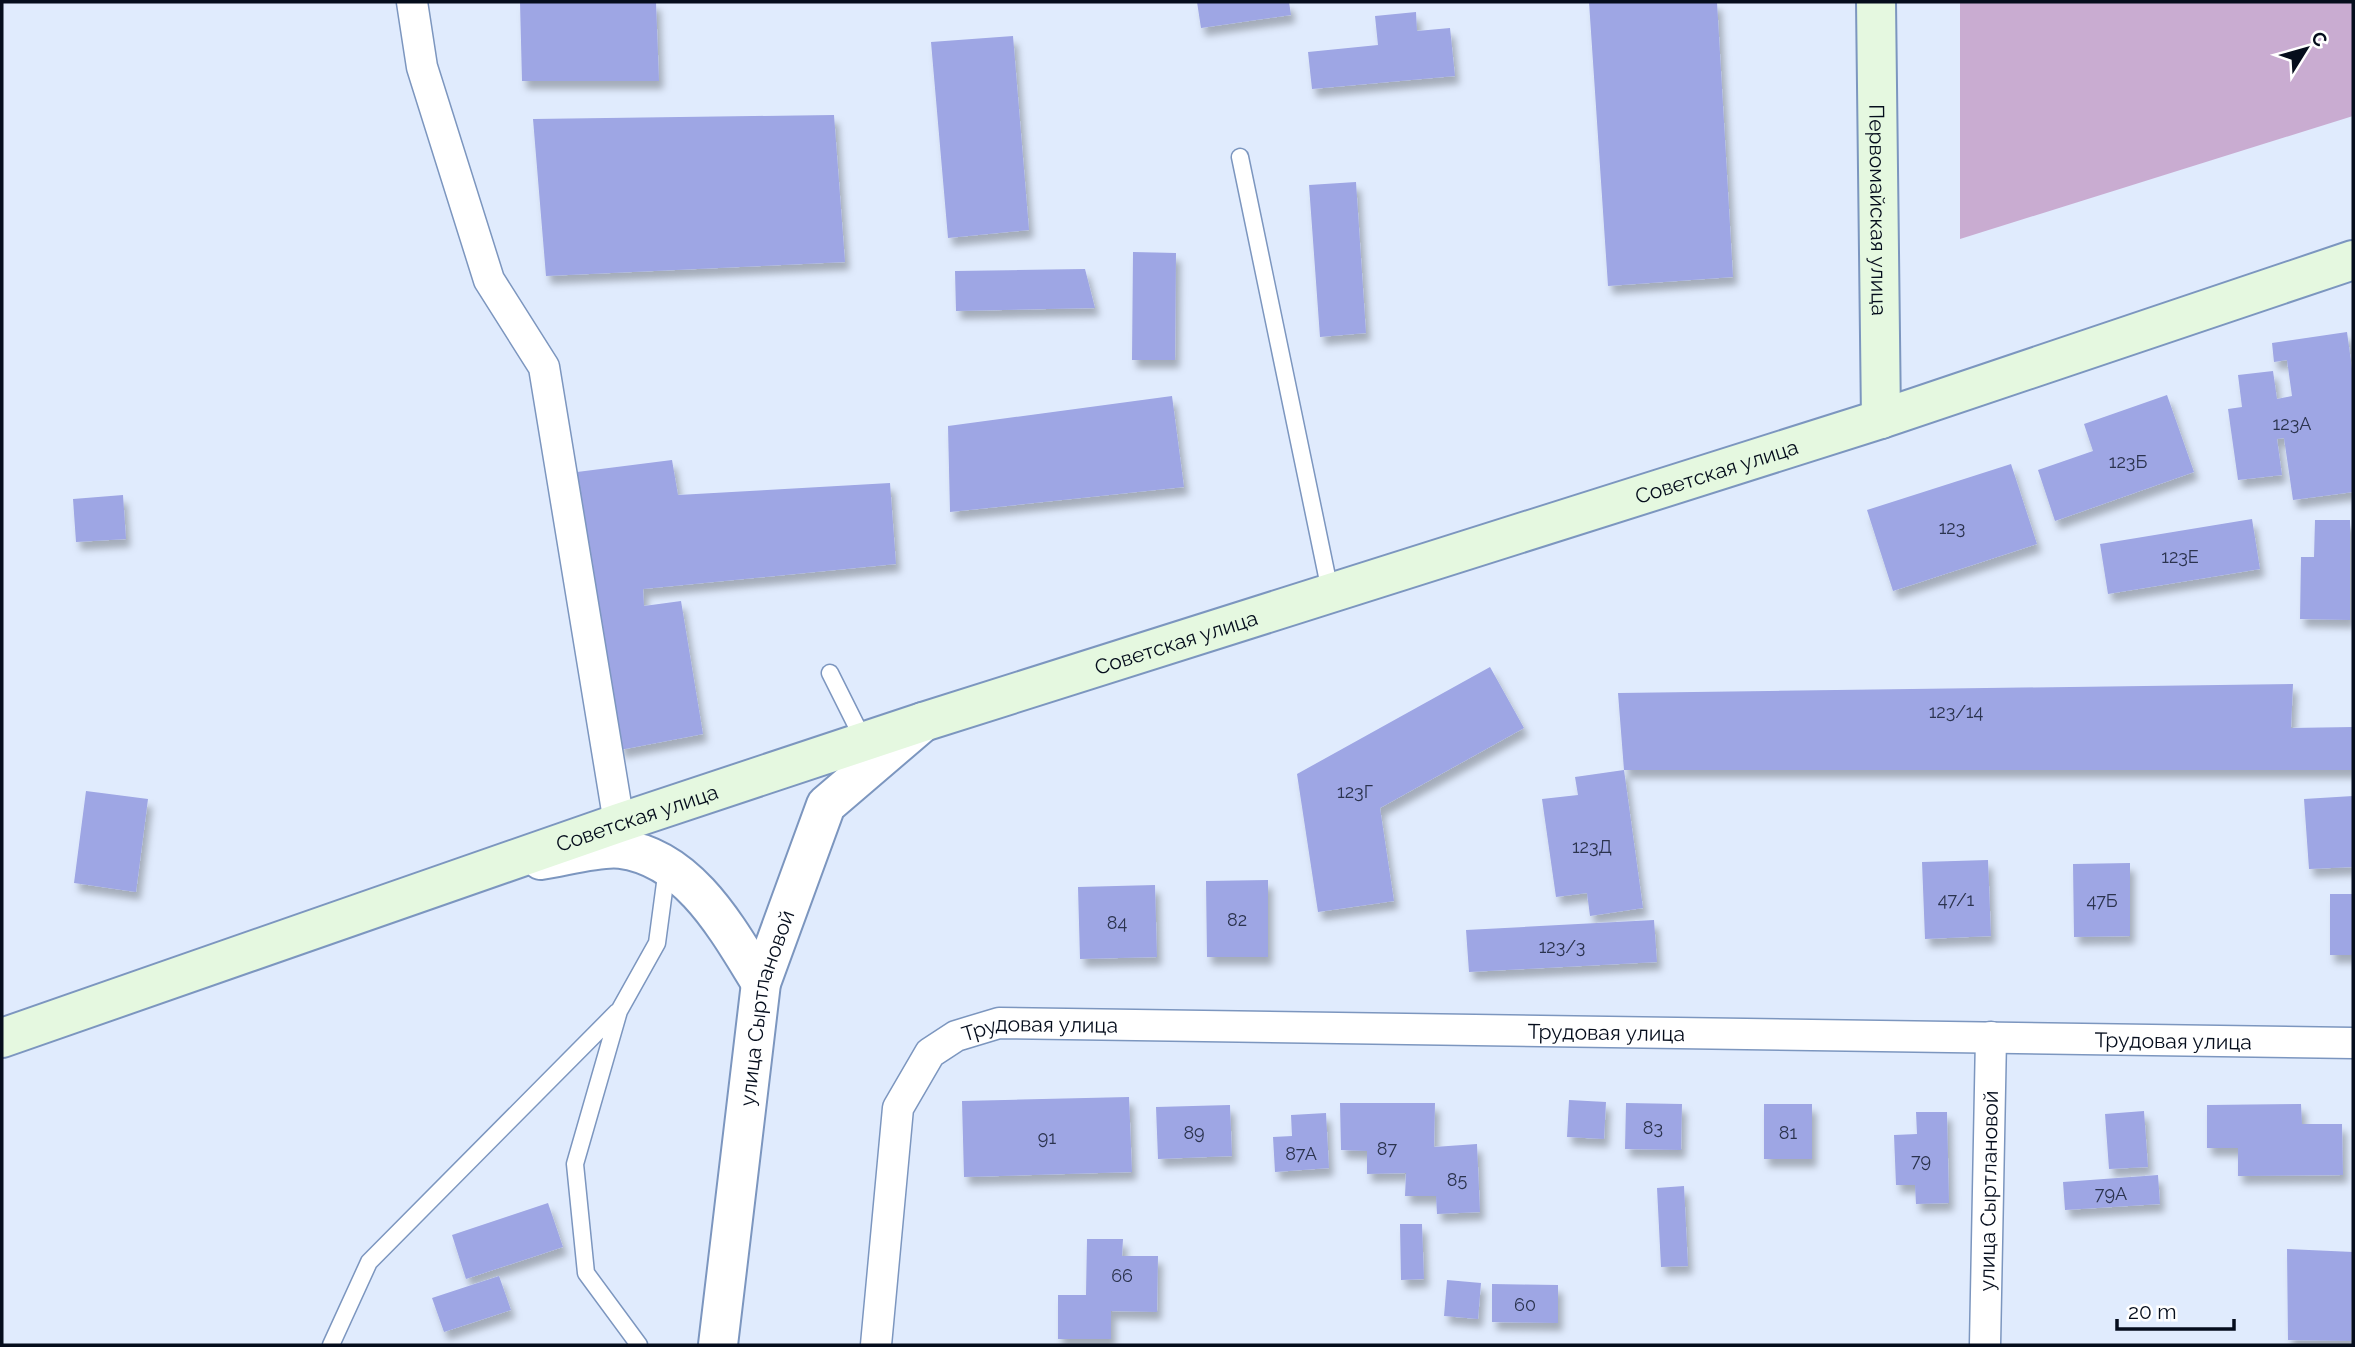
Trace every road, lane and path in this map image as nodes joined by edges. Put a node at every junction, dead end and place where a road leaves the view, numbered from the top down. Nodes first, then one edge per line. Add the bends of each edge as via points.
1 (412, 2) edge
2 (1876, 2) edge
3 (1240, 157) dead end
4 (2353, 260) edge
5 (1881, 419) junction
6 (1330, 591) junction
7 (830, 673) dead end
8 (923, 722) junction
9 (865, 743) junction
10 (619, 823) junction
11 (509, 864) junction
12 (667, 865) junction
13 (761, 983) junction
14 (619, 1011) junction
15 (1991, 1037) junction
16 (2, 1038) edge
17 (2353, 1043) edge
18 (331, 1345) edge
19 (639, 1345) edge
20 (718, 1345) edge
21 (876, 1345) edge
22 (1985, 1345) edge

1 - 10 street via 422,67 489,280 544,367
2 - 5 main road, Первомайская улица
3 - 6 lane
4 - 5 main road, Советская улица
5 - 6 main road, Советская улица
6 - 8 main road, Советская улица
7 - 9 lane
8 - 9 main road, Советская улица
8 - 13 street, улица Сыртлановой via 826,805
9 - 10 main road, Советская улица
10 - 11 main road, Советская улица
11 - 12 street via 621,849
11 - 16 main road, Советская улица
12 - 13 street via 716,911
12 - 14 lane via 657,943
13 - 20 street, улица Сыртлановой
14 - 18 lane via 369,1262
14 - 19 lane via 575,1164 586,1273
15 - 17 street, Трудовая улица
15 - 21 street, Трудовая улица via 999,1023 956,1036 930,1053 898,1108
15 - 22 street, улица Сыртлановой

